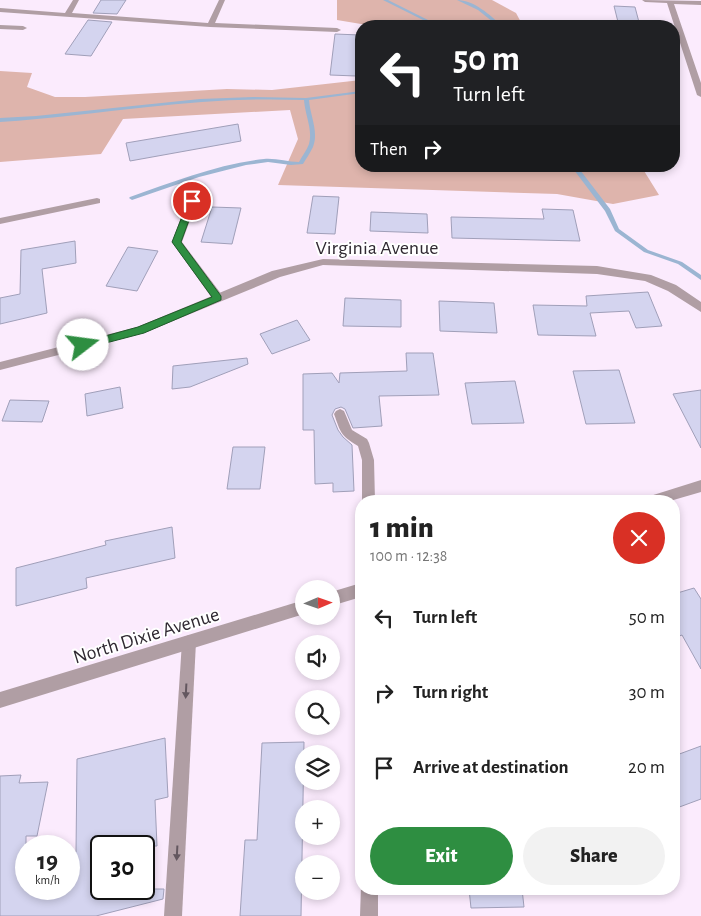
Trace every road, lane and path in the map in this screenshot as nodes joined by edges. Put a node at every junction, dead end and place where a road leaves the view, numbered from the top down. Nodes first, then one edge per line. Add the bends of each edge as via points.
1 (76, 0) edge
2 (222, 0) edge
3 (645, 0) edge
4 (670, 1) junction
5 (701, 3) edge
6 (0, 10) edge
7 (67, 14) junction
8 (676, 20) edge
9 (210, 25) junction
10 (0, 26) edge
11 (23, 28) dead end
12 (338, 30) dead end
13 (680, 31) edge
14 (701, 95) edge
15 (96, 201) dead end
16 (192, 201) dead end
17 (0, 221) edge
18 (218, 298) junction
19 (701, 308) edge
20 (1, 368) edge
21 (340, 414) dead end
22 (701, 486) edge
23 (369, 495) edge
24 (672, 495) edge
25 (355, 592) edge
26 (340, 596) edge
27 (295, 610) edge
28 (189, 642) junction
29 (0, 700) edge
30 (369, 895) edge
31 (173, 916) edge
32 (370, 916) edge

1 - 7 street
2 - 9 street
3 - 4 street
4 - 5 street
4 - 8 street
6 - 7 street
7 - 9 street
9 - 12 street
10 - 11 street
13 - 14 street
15 - 17 street
16 - 18 street via 177,242
18 - 19 street, Virginia Avenue via 298,267 323,262 597,270 647,278 672,288
18 - 20 street, Virginia Avenue via 140,330
21 - 23 street via 347,434 363,443 368,460
22 - 24 street
25 - 26 street
27 - 28 street, North Dixie Avenue
28 - 29 street, North Dixie Avenue
28 -> 31 street
30 - 32 street

